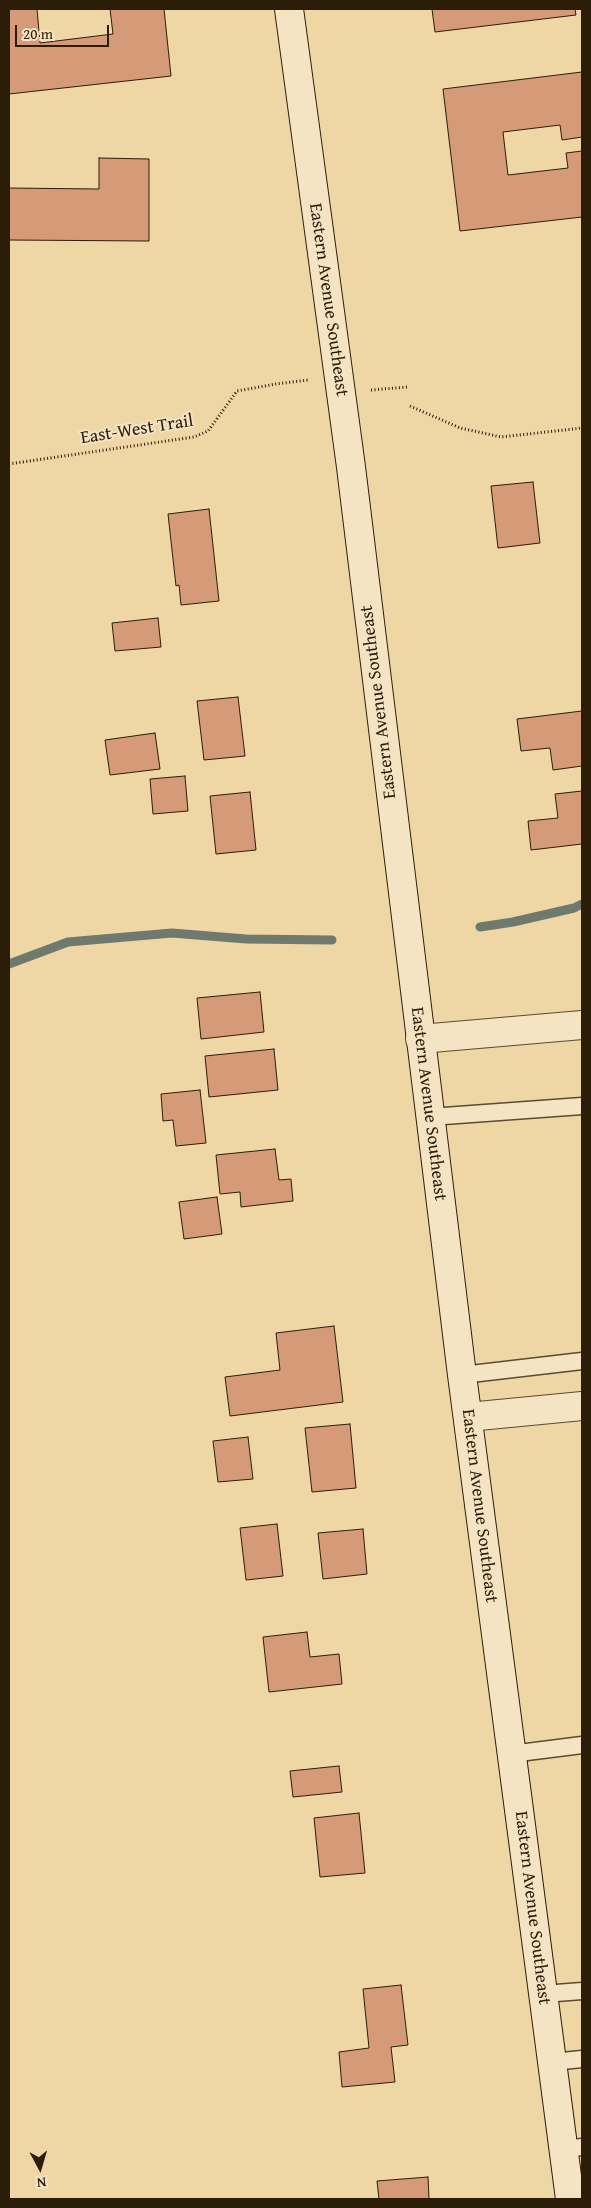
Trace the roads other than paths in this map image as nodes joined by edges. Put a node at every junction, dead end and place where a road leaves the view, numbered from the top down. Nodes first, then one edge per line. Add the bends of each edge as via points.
1 (289, 9) edge
2 (582, 1025) edge
3 (420, 1040) junction
4 (582, 1106) edge
5 (430, 1117) junction
6 (582, 1361) edge
7 (462, 1375) junction
8 (582, 1406) edge
9 (468, 1418) junction
10 (582, 1745) edge
11 (512, 1754) junction
12 (582, 1991) edge
13 (543, 1994) junction
14 (582, 2059) edge
15 (552, 2062) junction
16 (573, 2148) edge
17 (570, 2199) edge

1 - 3 street, Eastern Avenue Southeast via 351,467
2 - 3 street
3 - 5 street, Eastern Avenue Southeast
4 - 5 lane
5 - 7 street, Eastern Avenue Southeast
6 - 7 lane
7 - 9 street, Eastern Avenue Southeast
8 - 9 street
9 - 11 street, Eastern Avenue Southeast
10 - 11 lane
11 - 13 street, Eastern Avenue Southeast
12 - 13 lane
13 - 15 street, Eastern Avenue Southeast
14 - 15 lane
15 - 16 street, Eastern Avenue Southeast
16 - 17 street, Eastern Avenue Southeast

